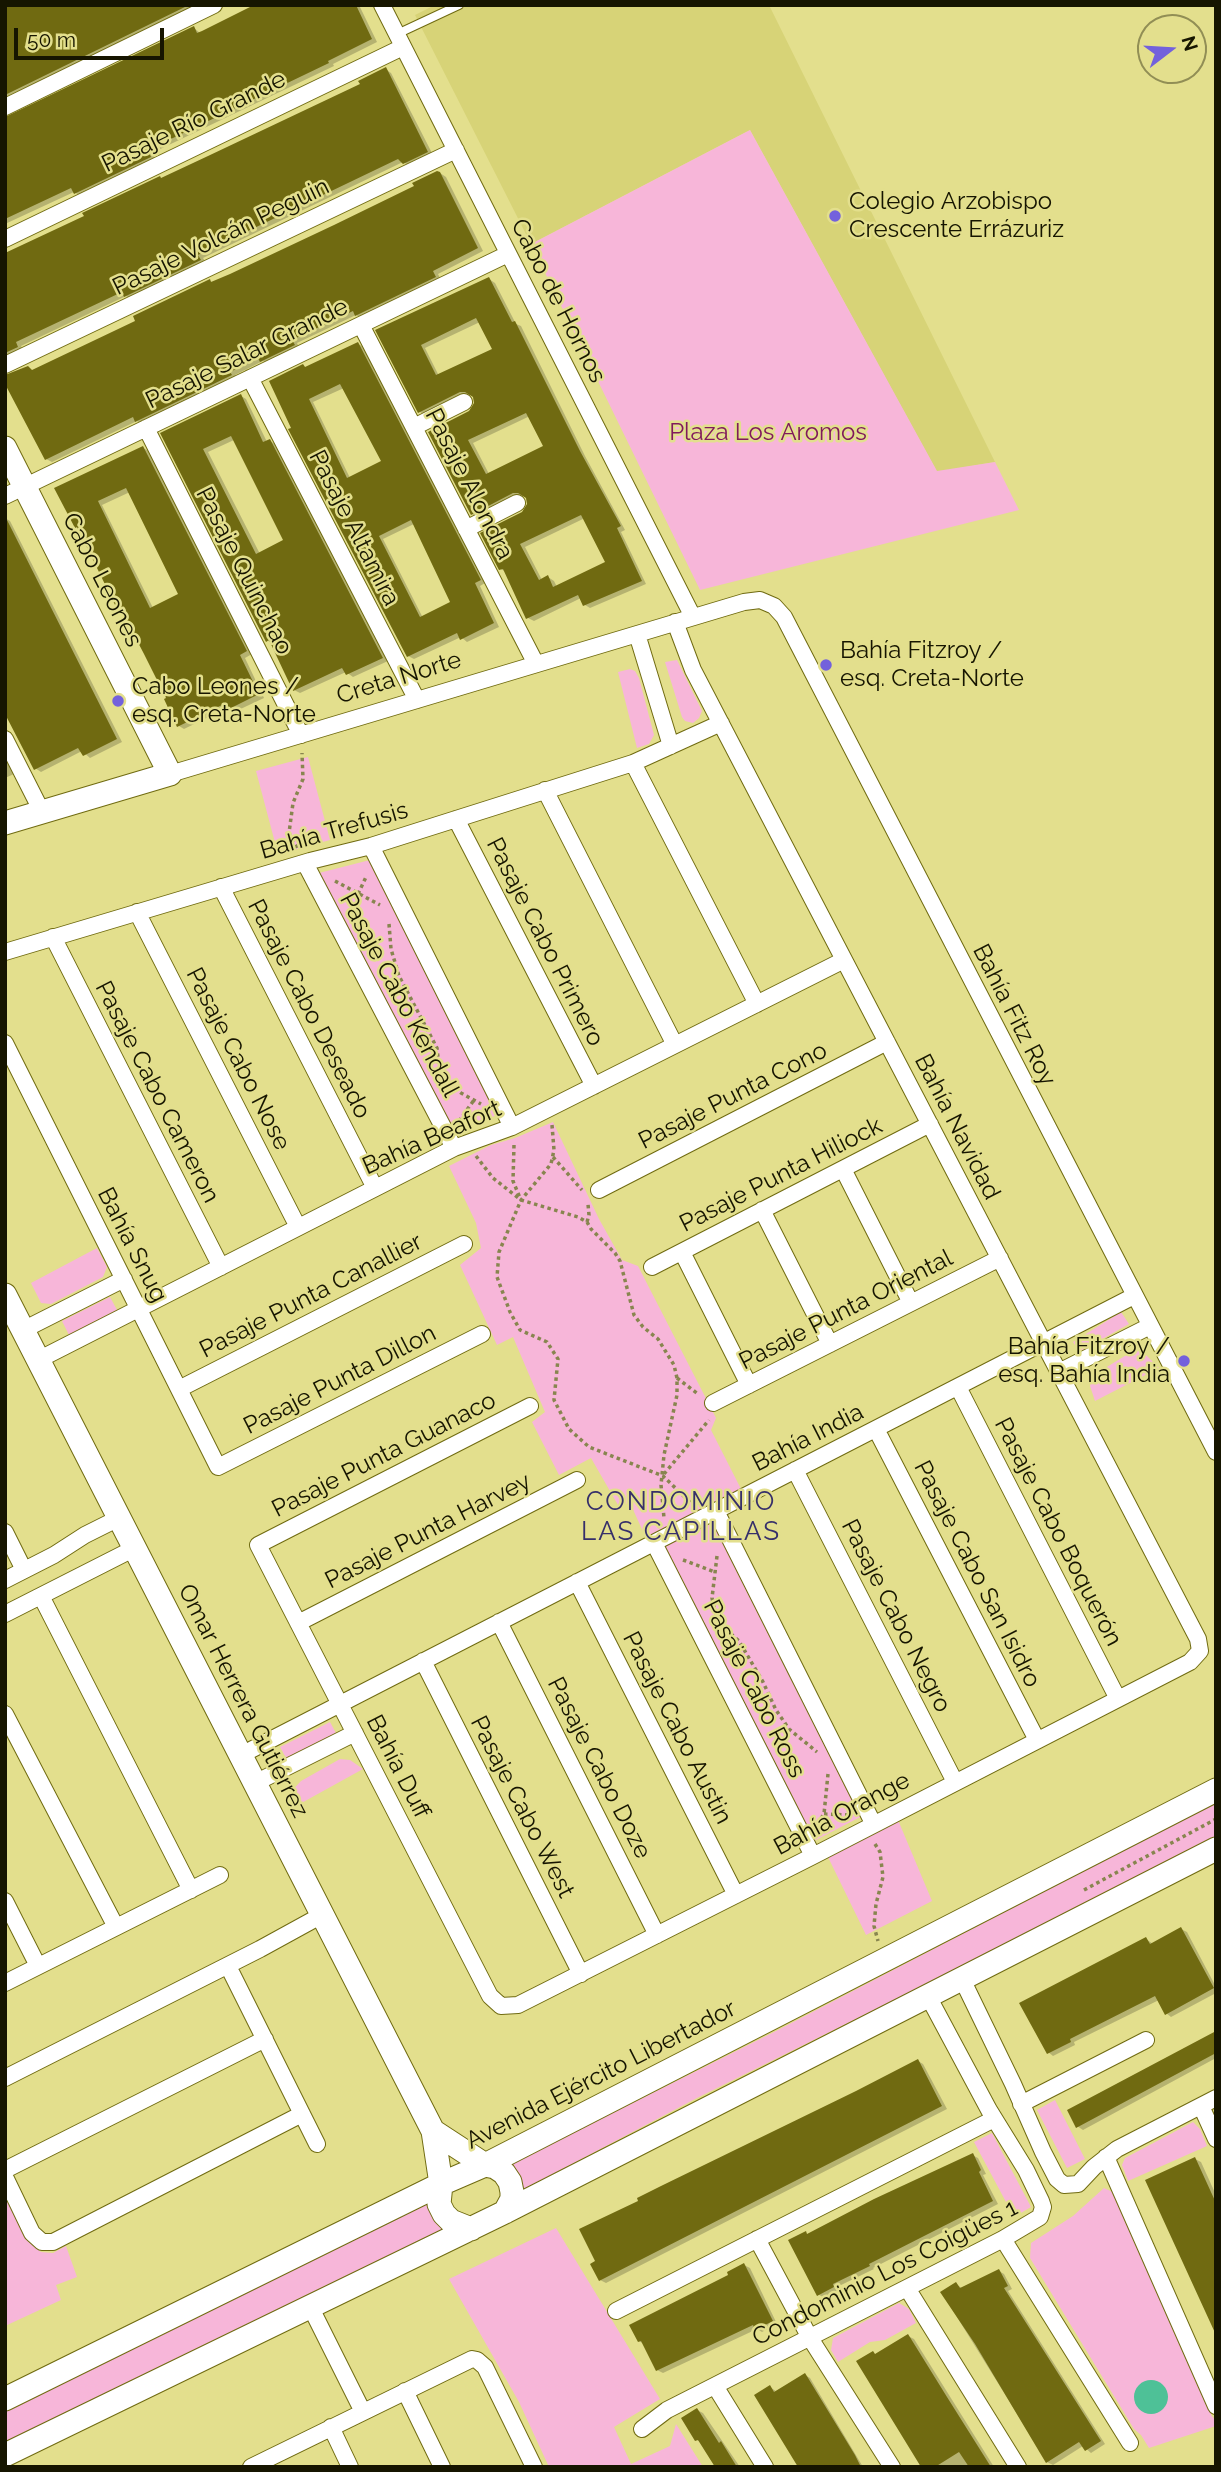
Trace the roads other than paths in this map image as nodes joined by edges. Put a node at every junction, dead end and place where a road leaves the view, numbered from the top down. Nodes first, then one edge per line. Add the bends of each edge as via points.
1 (215, 5) edge
2 (382, 5) edge
3 (459, 5) edge
4 (400, 41) junction
5 (5, 107) edge
6 (456, 150) junction
7 (5, 239) edge
8 (508, 254) junction
9 (361, 325) junction
10 (5, 365) edge
11 (250, 378) junction
12 (464, 402) dead end
13 (414, 427) junction
14 (146, 428) junction
15 (5, 448) edge
16 (15, 491) edge
17 (517, 503) dead end
18 (466, 529) junction
19 (767, 602) joint
20 (694, 617) junction
21 (675, 622) junction
22 (636, 634) junction
23 (536, 664) junction
24 (417, 700) junction
25 (721, 723) junction
26 (301, 734) junction
27 (5, 739) edge
28 (671, 746) junction
29 (633, 763) junction
30 (170, 774) junction
31 (545, 790) junction
32 (42, 812) junction
33 (456, 819) junction
34 (5, 823) edge
35 (371, 846) junction
36 (307, 862) junction
37 (221, 887) junction
38 (137, 912) junction
39 (53, 937) junction
40 (5, 952) edge
41 (844, 960) junction
42 (757, 1004) junction
43 (887, 1042) junction
44 (5, 1043) edge
45 (675, 1045) junction
46 (594, 1086) junction
47 (930, 1124) junction
48 (509, 1128) junction
49 (454, 1148) junction
50 (843, 1169) junction
51 (375, 1188) junction
52 (589, 1194) road end
53 (762, 1210) junction
54 (298, 1227) junction
55 (464, 1244) dead end
56 (682, 1252) junction
57 (1000, 1258) junction
58 (220, 1267) junction
59 (652, 1267) dead end
60 (124, 1279) junction
61 (5, 1295) edge
62 (1134, 1296) junction
63 (911, 1303) junction
64 (139, 1309) junction
65 (1150, 1326) junction
66 (23, 1330) junction
67 (482, 1334) dead end
68 (1044, 1343) junction
69 (830, 1344) junction
70 (38, 1360) junction
71 (1059, 1372) junction
72 (749, 1385) junction
73 (958, 1387) junction
74 (179, 1388) junction
75 (713, 1403) road end
76 (530, 1406) dead end
77 (876, 1429) junction
78 (1216, 1452) edge
79 (218, 1467) joint
80 (795, 1470) junction
81 (578, 1479) dead end
82 (709, 1514) junction
83 (119, 1518) junction
84 (5, 1532) edge
85 (654, 1543) junction
86 (258, 1545) joint
87 (135, 1548) junction
88 (24, 1570) junction
89 (5, 1580) edge
90 (577, 1582) junction
91 (41, 1596) junction
92 (5, 1614) edge
93 (499, 1622) junction
94 (298, 1623) junction
95 (1200, 1651) joint
96 (423, 1661) junction
97 (1118, 1699) junction
98 (340, 1704) junction
99 (5, 1714) edge
100 (355, 1733) junction
101 (1037, 1740) junction
102 (240, 1755) junction
103 (955, 1782) junction
104 (255, 1783) junction
105 (1216, 1790) edge
106 (869, 1826) junction
107 (809, 1849) junction
108 (1216, 1849) edge
109 (220, 1875) dead end
110 (191, 1890) junction
111 (736, 1895) junction
112 (5, 1901) edge
113 (322, 1914) junction
114 (116, 1927) junction
115 (657, 1935) junction
116 (38, 1966) junction
117 (228, 1966) junction
118 (581, 1974) junction
119 (962, 1979) junction
120 (5, 1983) edge
121 (928, 1996) junction
122 (501, 2006) joint
123 (265, 2039) junction
124 (1146, 2040) dead end
125 (5, 2078) edge
126 (1208, 2102) edge
127 (1021, 2104) junction
128 (302, 2114) junction
129 (994, 2119) junction
130 (433, 2131) junction
131 (1216, 2139) edge
132 (317, 2144) dead end
133 (1106, 2157) junction
134 (485, 2165) junction
135 (5, 2170) edge
136 (5, 2177) edge
137 (441, 2184) junction
138 (505, 2212) junction
139 (471, 2229) junction
140 (757, 2239) junction
141 (1003, 2239) junction
142 (907, 2288) junction
143 (310, 2306) junction
144 (616, 2311) dead end
145 (810, 2338) junction
146 (715, 2386) junction
147 (405, 2391) junction
148 (5, 2399) edge
149 (1216, 2406) edge
150 (363, 2412) junction
151 (331, 2427) junction
152 (642, 2429) dead end
153 (1130, 2443) dead end
154 (5, 2455) edge
155 (255, 2466) edge
156 (350, 2467) edge
157 (442, 2467) edge
158 (534, 2467) edge
159 (765, 2467) edge
160 (892, 2467) edge
161 (1018, 2467) edge

1 - 5 street
2 - 4 street, Cabo de Hornos
3 - 4 lane
4 - 6 street, Cabo de Hornos
4 - 7 street, Pasaje Río Grande
6 - 8 street, Cabo de Hornos
6 - 10 street, Pasaje Volcán Peguin
8 - 9 street, Pasaje Salar Grande
8 - 20 street, Cabo de Hornos
9 - 11 street, Pasaje Salar Grande
9 - 13 street, Pasaje Alondra
11 - 14 street, Pasaje Salar Grande
11 - 24 street, Pasaje Altamira
12 - 13 street
13 - 18 street, Pasaje Alondra
14 - 16 street, Pasaje Salar Grande
14 - 26 street, Pasaje Quinchao
15 - 16 main road, Cabo Leones
16 - 30 main road, Cabo Leones
17 - 18 street
18 - 23 street, Pasaje Alondra
19 - 20 street, Creta Norte via 752,600
19 - 62 street, Bahía Fitz Roy via 784,617
20 - 21 street, Creta Norte
21 - 22 street, Creta Norte
21 - 25 street, Bahía Navidad via 688,659
22 - 23 street, Creta Norte
22 - 28 street
23 - 24 street, Creta Norte
24 - 26 street, Creta Norte
25 - 28 street, Bahía Trefusis
25 - 41 street, Bahía Navidad
26 - 30 street, Creta Norte
27 - 32 street
28 - 29 street, Bahía Trefusis
29 - 31 street, Bahía Trefusis
29 - 42 street
30 - 32 main road, Creta Norte
31 - 33 street, Bahía Trefusis
31 - 45 street
32 - 34 main road, Creta Norte
33 - 35 street, Bahía Trefusis
33 - 46 street, Pasaje Cabo Primero
35 - 36 street, Bahía Trefusis
35 - 48 street
36 - 37 street, Bahía Trefusis
36 - 49 street, Pasaje Cabo Kendall
37 - 38 street, Bahía Trefusis
37 - 51 street, Pasaje Cabo Deseado
38 - 39 street, Bahía Trefusis
38 - 54 street, Pasaje Cabo Nose
39 - 40 street, Bahía Trefusis
39 - 58 street, Pasaje Cabo Cameron
41 - 42 street, Bahía Beafort
41 - 43 street, Bahía Navidad
42 - 45 street, Bahía Beafort
43 - 47 street, Bahía Navidad
43 - 52 street, Pasaje Punta Cono
44 - 60 street, Bahía Snug
45 - 46 street, Bahía Beafort
46 - 48 street, Bahía Beafort
47 - 50 street, Pasaje Punta Hiliock
47 - 57 street, Bahía Navidad
48 - 49 street, Bahía Beafort
49 - 51 street, Bahía Beafort
50 - 53 street, Pasaje Punta Hiliock
50 - 63 street
51 - 54 street, Bahía Beafort
53 - 56 street, Pasaje Punta Hiliock
53 - 69 street
54 - 58 street, Bahía Beafort
55 - 74 street, Pasaje Punta Canallier
56 - 59 street, Pasaje Punta Hiliock
56 - 72 street
57 - 63 street, Pasaje Punta Oriental
57 - 68 street, Bahía Navidad
58 - 64 street, Bahía Beafort
60 - 64 street, Bahía Snug
60 - 66 street
61 - 66 main road, Omar Herrera Gutiérrez
62 - 65 street, Bahía Fitz Roy
62 - 68 street, Bahía India
63 - 69 street, Pasaje Punta Oriental
64 - 70 street, Bahía Beafort
64 - 74 street, Bahía Snug
65 - 71 street
65 - 78 street, Bahía Fitz Roy
66 - 70 main road, Omar Herrera Gutiérrez
67 - 79 street, Pasaje Punta Dillon
68 - 71 street, Bahía Navidad
68 - 73 street, Bahía India
69 - 72 street, Pasaje Punta Oriental
70 - 83 main road, Omar Herrera Gutiérrez
71 - 95 street, Bahía Navidad via 1198,1639
72 - 75 street, Pasaje Punta Oriental
73 - 77 street, Bahía India
73 - 97 street, Pasaje Cabo Boquerón
74 - 79 street, Bahía Snug
76 - 86 street, Pasaje Punta Guanaco
77 - 80 street, Bahía India
77 - 101 street, Pasaje Cabo San Isidro
80 - 82 street, Bahía India
80 - 103 street, Pasaje Cabo Negro
81 - 94 street, Pasaje Punta Harvey
82 - 85 street, Bahía India
82 - 106 street
83 - 87 main road, Omar Herrera Gutiérrez
83 - 88 street
84 - 88 street
85 - 90 street, Bahía India
85 - 107 street, Pasaje Cabo Ross
86 - 94 street, Bahía Duff
87 - 91 street
87 - 102 main road, Omar Herrera Gutiérrez
88 - 89 street
90 - 93 street, Bahía India
90 - 111 street, Pasaje Cabo Austin
91 - 92 street
91 - 110 street
93 - 96 street, Bahía India
93 - 115 street, Pasaje Cabo Doze
94 - 98 street, Bahía Duff
95 - 97 street, Bahía Orange via 1194,1660
96 - 98 street, Bahía India
96 - 118 street, Pasaje Cabo West
97 - 101 street, Bahía Orange
98 - 100 street, Bahía Duff
98 - 102 street, Bahía India
99 - 114 street
100 - 104 street
100 - 122 street, Bahía Duff via 490,1996
101 - 103 street, Bahía Orange
102 - 104 main road, Omar Herrera Gutiérrez
103 - 106 street, Bahía Orange
104 - 113 main road, Omar Herrera Gutiérrez
105 - 134 main road, Avenida Ejército Libertador
106 - 107 street, Bahía Orange
107 - 111 street, Bahía Orange
108 - 119 main road
109 - 110 street
110 - 114 street
111 - 115 street, Bahía Orange
112 - 116 street
113 - 117 street
113 - 130 main road, Omar Herrera Gutiérrez
114 - 116 street
115 - 118 street, Bahía Orange
116 - 120 street
117 - 123 street
117 - 125 street
118 - 122 street, Bahía Orange via 519,2005
119 - 121 main road
119 - 127 street
121 - 129 street, Condominio Los Coigües 1
121 - 138 main road
123 - 128 street
123 - 135 street
124 - 127 street
126 - 131 street
126 - 133 street
127 - 133 street via 1064,2185 1078,2184
128 - 132 street
128 - 136 street via 53,2242 42,2242 32,2233
129 - 140 street
129 - 141 street, Condominio Los Coigües 1 via 1043,2207 1040,2217
130 - 134 main road, Omar Herrera Gutiérrez
130 - 137 main road, Omar Herrera Gutiérrez
133 - 149 street
134 - 137 main road, Avenida Ejército Libertador
134 - 138 main road, Omar Herrera Gutiérrez via 504,2173 510,2182 512,2199
137 - 139 main road, Omar Herrera Gutiérrez via 439,2204 444,2214
137 - 148 main road, Avenida Ejército Libertador
138 - 139 main road
139 - 143 main road
140 - 144 street
140 - 145 street
141 - 142 street, Condominio Los Coigües 1
141 - 153 street
142 - 145 street, Condominio Los Coigües 1
142 - 161 street
143 - 150 street
143 - 154 main road
145 - 146 street, Condominio Los Coigües 1
145 - 160 street
146 - 152 street, Condominio Los Coigües 1 via 663,2412
146 - 159 street
147 - 150 street
147 - 157 street
147 - 158 street via 466,2361 481,2363
150 - 151 street
151 - 155 street
151 - 156 street

